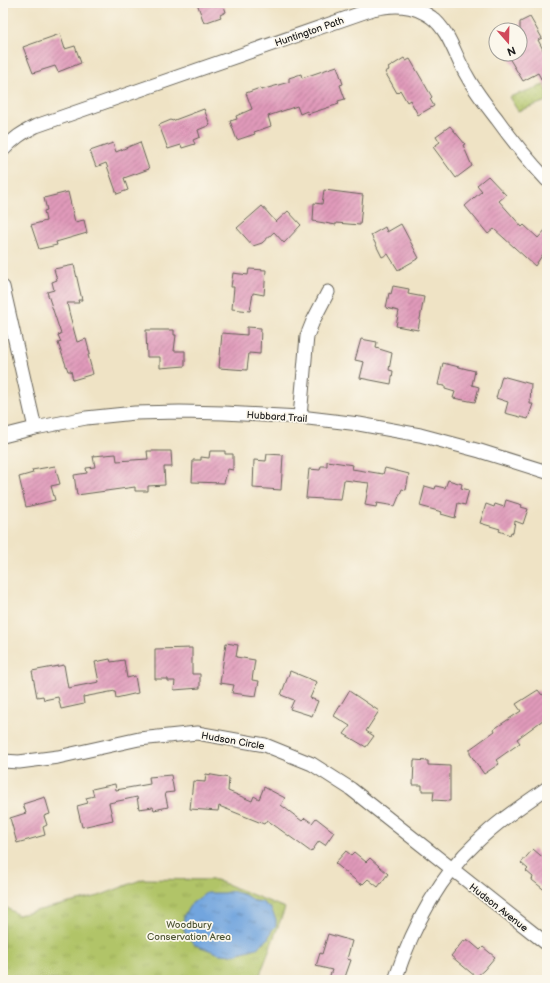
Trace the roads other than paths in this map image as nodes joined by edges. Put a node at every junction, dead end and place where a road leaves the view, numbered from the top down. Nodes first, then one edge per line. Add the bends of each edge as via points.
1 (3, 150) edge
2 (547, 180) edge
3 (3, 288) edge
4 (328, 292) dead end
5 (300, 417) junction
6 (35, 428) junction
7 (3, 436) edge
8 (547, 472) edge
9 (3, 761) edge
10 (547, 788) edge
11 (452, 869) junction
12 (547, 944) edge
13 (395, 980) edge

1 - 2 street, Huntington Path via 12,140 36,126 373,9 396,5 420,11 440,25 483,101
3 - 6 street
4 - 5 street via 306,336
5 - 6 street, Hubbard Trail via 180,412 86,418
5 - 8 street, Hubbard Trail via 420,435
6 - 7 street, Hubbard Trail
9 - 11 street, Hudson Circle via 19,762 58,757 139,739 197,733 266,745 312,764 352,789
10 - 11 street via 506,816 476,842
11 - 12 street, Hudson Avenue
11 - 13 street via 428,904 410,939

